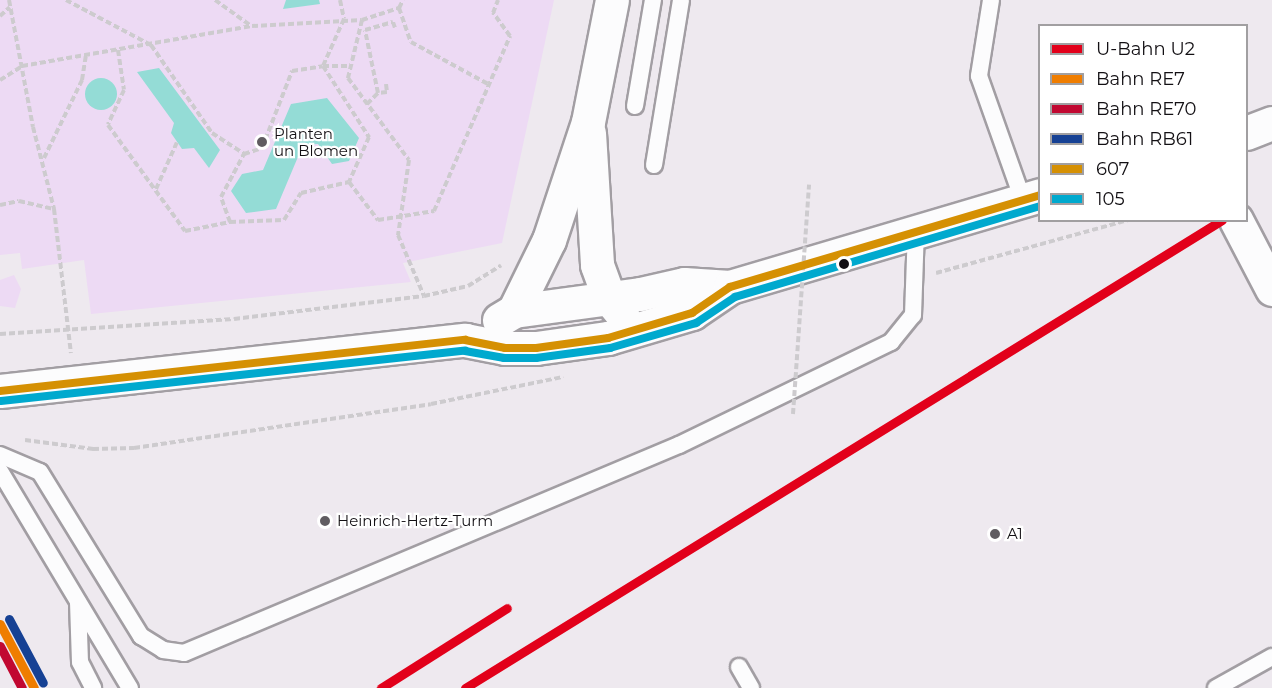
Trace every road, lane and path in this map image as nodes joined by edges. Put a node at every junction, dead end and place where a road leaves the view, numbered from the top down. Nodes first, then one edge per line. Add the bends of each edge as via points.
1 (9, 0) edge
2 (66, 0) edge
3 (215, 0) edge
4 (340, 0) edge
5 (403, 0) edge
6 (498, 0) edge
7 (612, 0) edge
8 (653, 0) edge
9 (681, 0) edge
10 (991, 0) edge
11 (222, 1) edge
12 (11, 7) junction
13 (399, 8) junction
14 (390, 11) junction
15 (0, 16) edge
16 (344, 20) junction
17 (362, 20) junction
18 (393, 22) junction
19 (252, 26) junction
20 (395, 28) dead end
21 (151, 45) junction
22 (118, 50) junction
23 (86, 54) junction
24 (22, 66) junction
25 (323, 66) junction
26 (348, 66) junction
27 (0, 80) edge
28 (386, 84) dead end
29 (488, 84) junction
30 (378, 93) junction
31 (367, 104) junction
32 (635, 106) dead end
33 (588, 122) junction
34 (1272, 123) edge
35 (1248, 132) edge
36 (177, 142) dead end
37 (244, 154) junction
38 (43, 159) junction
39 (654, 165) dead end
40 (349, 182) junction
41 (809, 185) dead end
42 (155, 189) junction
43 (1031, 197) edge
44 (0, 205) edge
45 (54, 209) junction
46 (400, 216) junction
47 (230, 222) junction
48 (1122, 222) edge
49 (1237, 222) edge
50 (916, 230) junction
51 (510, 263) dead end
52 (914, 279) junction
53 (730, 287) junction
54 (1272, 289) edge
55 (424, 296) junction
56 (609, 298) junction
57 (514, 311) junction
58 (68, 329) junction
59 (639, 329) junction
60 (0, 334) edge
61 (465, 340) junction
62 (570, 376) dead end
63 (74, 384) junction
64 (0, 391) edge
65 (793, 414) dead end
66 (19, 440) dead end
67 (0, 455) edge
68 (0, 471) edge
69 (78, 601) junction
70 (1272, 657) edge
71 (739, 667) dead end
72 (93, 688) edge
73 (130, 688) edge
74 (751, 688) edge
75 (1216, 688) edge

1 - 12 path
2 - 21 path
3 - 11 path
4 - 16 path
5 - 13 path
6 - 29 path via 492,13 510,36
7 - 33 main road
8 - 32 lane
9 - 39 lane
10 - 43 lane via 979,76
11 - 19 path
12 - 15 path
12 - 24 path
13 - 14 path
13 - 29 path via 411,42
14 - 17 path
14 - 18 path
16 - 17 path
16 - 19 path
16 - 25 path
17 - 26 path
18 - 20 path
18 - 30 path via 365,30
19 - 21 path
21 - 22 path
21 - 37 path via 212,133
22 - 23 path
22 - 42 path via 124,90 108,125
23 - 24 path
23 - 38 path via 81,80
24 - 27 path
24 - 38 path
25 - 26 path
25 - 37 path via 292,71 262,148
25 - 40 path via 369,137
26 - 31 path via 348,78
28 - 30 path via 387,92
29 - 46 path via 434,211
30 - 31 path
31 - 46 path via 409,160
33 - 56 main road via 597,265
33 - 57 main road via 549,240
34 - 35 main road
36 - 42 path
37 - 47 path via 221,197
38 - 45 path
40 - 46 path via 378,220
40 - 47 path via 301,193 284,220
41 - 65 path, bridge
42 - 47 path via 185,231
43 - 50 main road
44 - 45 path via 20,201
45 - 58 path
46 - 55 path via 398,234
48 - 52 path
49 - 54 main road
50 - 52 lane
50 - 53 main road
51 - 55 path via 468,286
52 - 67 lane via 913,315 891,342 679,445 184,653 163,650 141,636 40,472
53 - 56 main road via 684,284
53 - 59 main road via 692,313
55 - 58 path via 234,319
56 - 57 main road
56 - 59 main road
57 - 61 main road
58 - 60 path
58 - 63 path
59 - 61 main road via 578,343 505,348
61 - 63 main road
62 - 66 path via 419,406 134,448 93,449
63 - 64 main road
68 - 69 lane
69 - 72 lane via 80,662
69 - 73 lane
70 - 75 lane
71 - 74 lane

